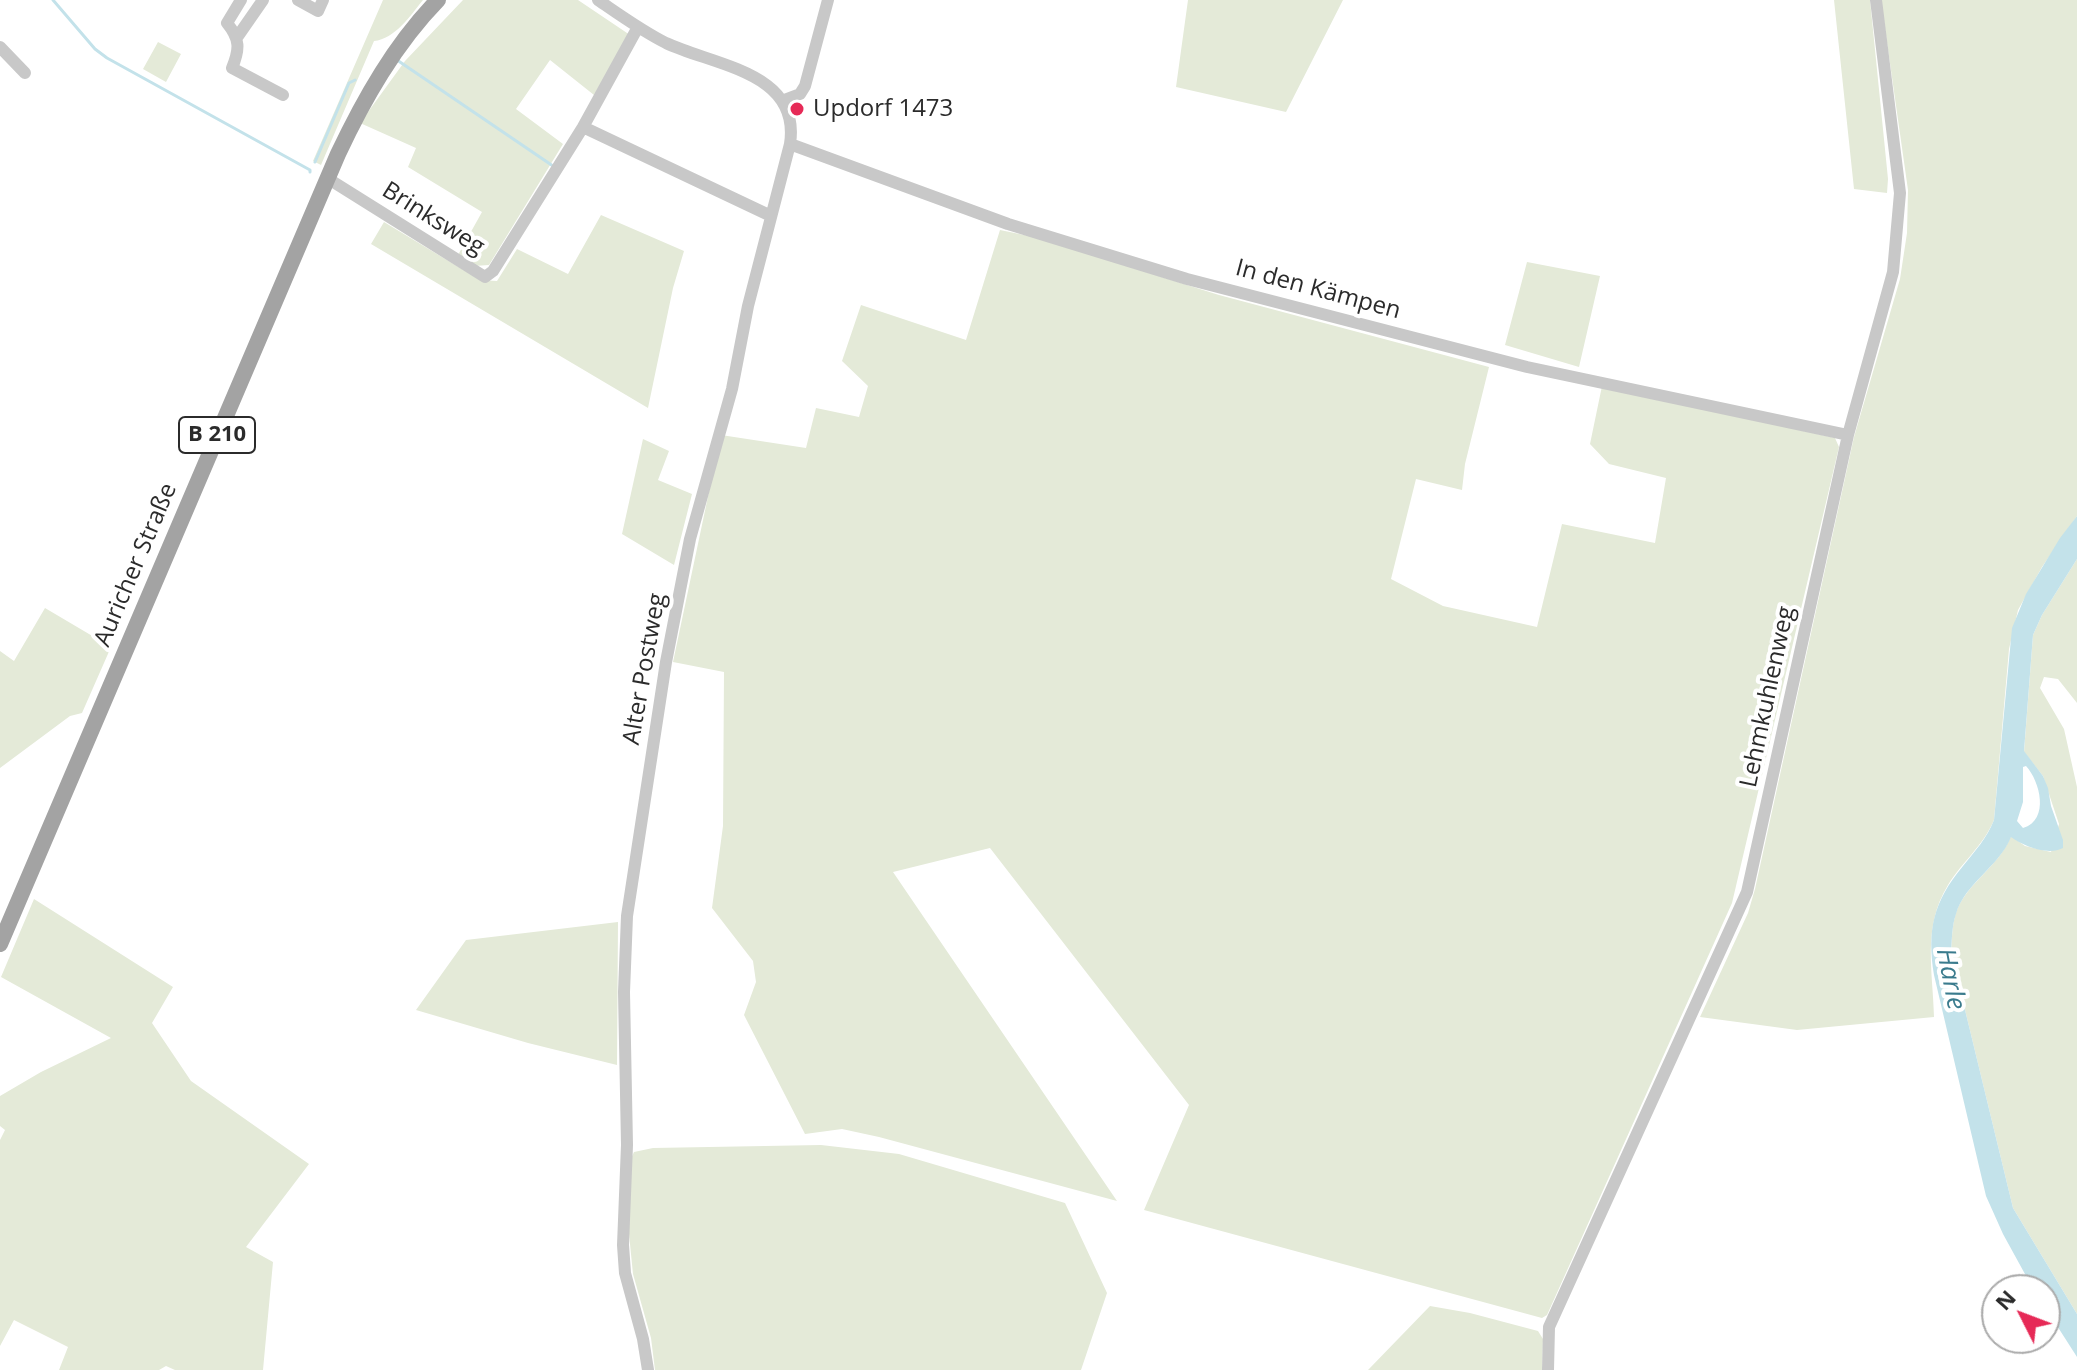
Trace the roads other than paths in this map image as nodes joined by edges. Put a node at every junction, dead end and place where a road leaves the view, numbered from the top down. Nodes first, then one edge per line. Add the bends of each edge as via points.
1 (241, 0) edge
2 (263, 0) edge
3 (298, 0) edge
4 (323, 0) edge
5 (438, 0) edge
6 (598, 0) edge
7 (828, 0) edge
8 (1876, 0) edge
9 (638, 27) junction
10 (238, 36) junction
11 (0, 47) edge
12 (25, 73) dead end
13 (283, 95) dead end
14 (784, 100) junction
15 (583, 127) junction
16 (790, 144) junction
17 (327, 178) junction
18 (771, 216) junction
19 (1848, 435) junction
20 (0, 944) edge
21 (648, 1370) edge
22 (1548, 1370) edge

1 - 10 street via 227,23
2 - 10 street
3 - 4 street via 318,11
5 - 17 main road, Auricher Straße / B 210 via 367,96
6 - 9 street
7 - 14 street via 805,86
8 - 19 street, Lehmkuhlenweg via 1900,193 1898,229 1889,286
9 - 14 street via 761,80
9 - 15 street, Brinksweg
10 - 13 street via 232,68
11 - 12 street
14 - 16 street, Alter Postweg
15 - 17 street, Brinksweg via 485,277
15 - 18 street
16 - 18 street, Alter Postweg
16 - 19 street, In den Kämpen via 1008,224 1187,279 1527,367
17 - 20 main road, Auricher Straße / B 210
18 - 21 street, Alter Postweg via 732,389 690,539 627,916 623,1245
19 - 22 street, Lehmkuhlenweg via 1747,892 1549,1327

